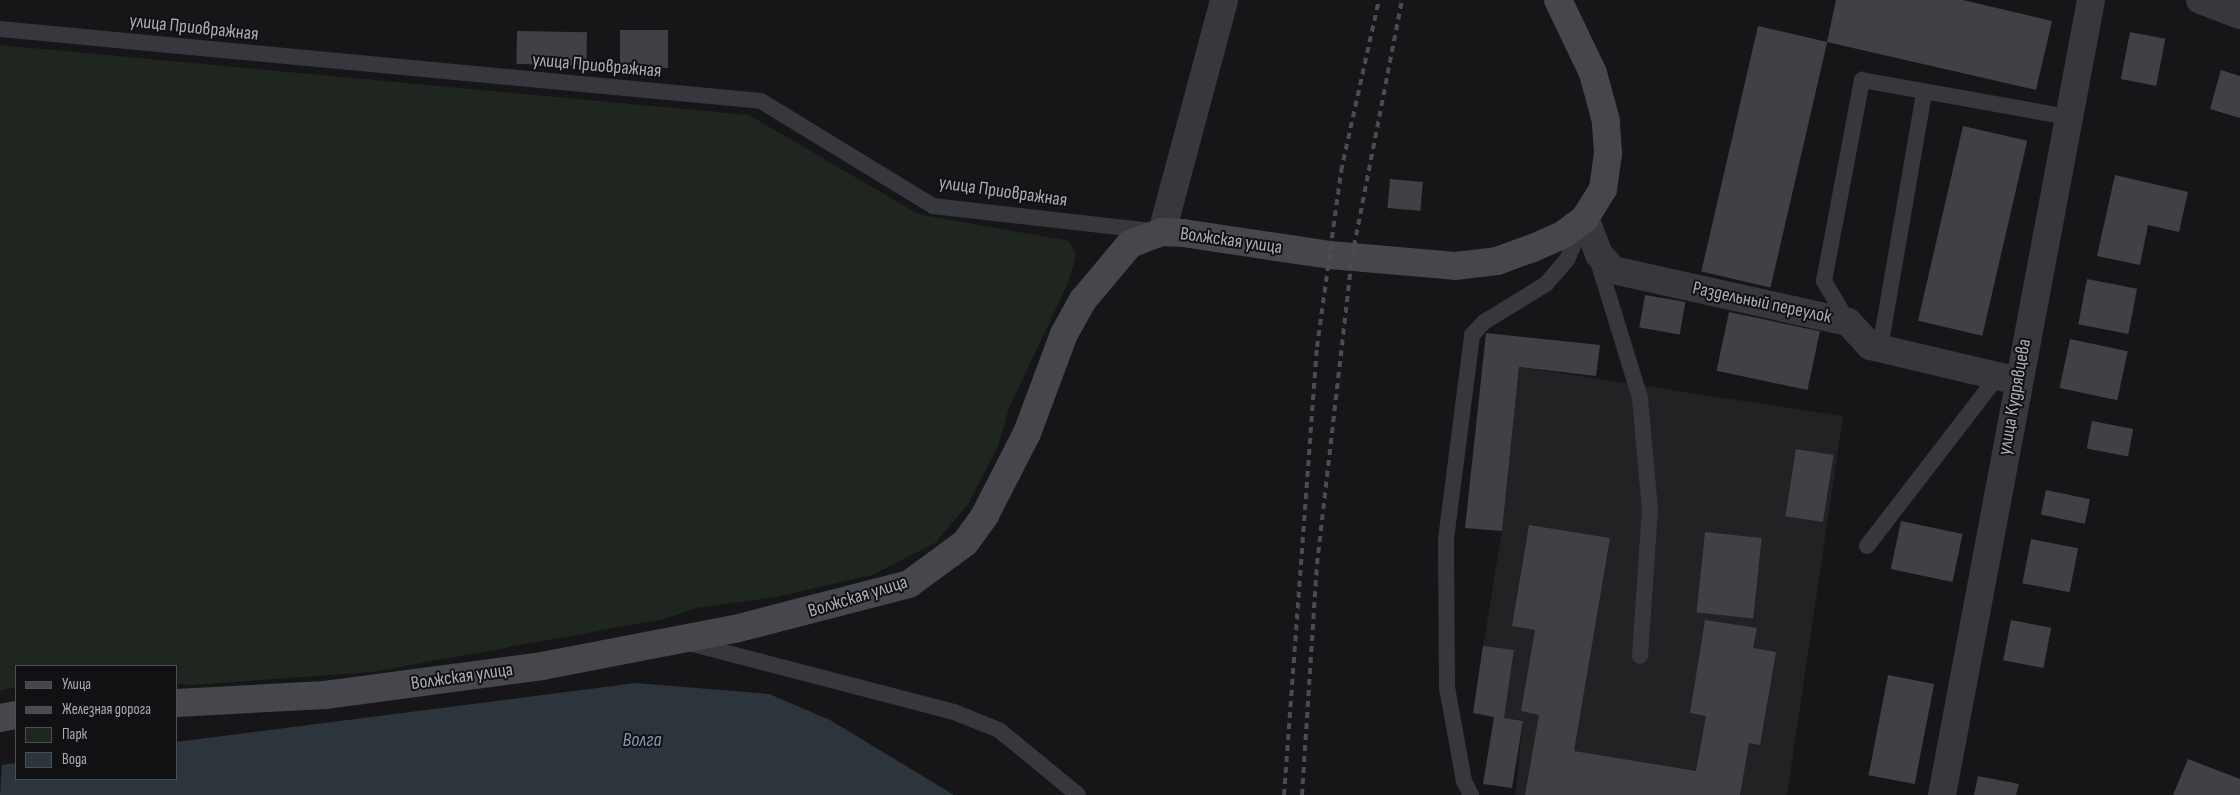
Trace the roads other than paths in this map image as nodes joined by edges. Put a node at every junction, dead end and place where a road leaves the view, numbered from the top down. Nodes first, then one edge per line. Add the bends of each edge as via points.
1 (1224, 0) edge
2 (1558, 0) edge
3 (2091, 0) edge
4 (2200, 0) edge
5 (2240, 15) edge
6 (0, 29) edge
7 (1924, 92) junction
8 (2068, 117) junction
9 (1584, 218) junction
10 (1162, 232) junction
11 (1848, 322) junction
12 (1880, 348) junction
13 (2008, 379) junction
14 (1867, 546) dead end
15 (678, 640) junction
16 (1640, 656) dead end
17 (178, 703) edge
18 (15, 715) edge
19 (0, 718) edge
20 (1078, 795) edge
21 (1471, 795) edge
22 (1942, 795) edge

1 - 10 street
2 - 9 street, Волжская улица via 1593,73 1606,121 1608,153 1603,189
3 - 8 street, улица Кудрявцева
4 - 5 street
6 - 10 lane, улица Приовражная via 761,101 933,206
7 - 8 lane
7 - 11 lane via 1862,80 1824,281
7 - 12 lane
8 - 13 street, улица Кудрявцева
9 - 10 street, Волжская улица via 1564,234 1497,261 1455,266 1352,257
9 - 11 street, Раздельный переулок via 1599,254 1613,270
9 - 16 lane via 1640,398 1650,509
9 - 21 lane via 1567,260 1546,284 1484,322 1472,335 1446,539 1447,688 1464,781
10 - 15 street, Волжская улица via 1130,244 1083,300 1064,334 1028,433 965,543 909,584 874,596
11 - 12 street, Раздельный переулок via 1870,346
12 - 13 street, Раздельный переулок
13 - 14 lane
13 - 22 street, улица Кудрявцева
15 - 17 street, Волжская улица via 437,681 325,695
15 - 20 lane via 954,712 999,730 1054,772
18 - 19 street

